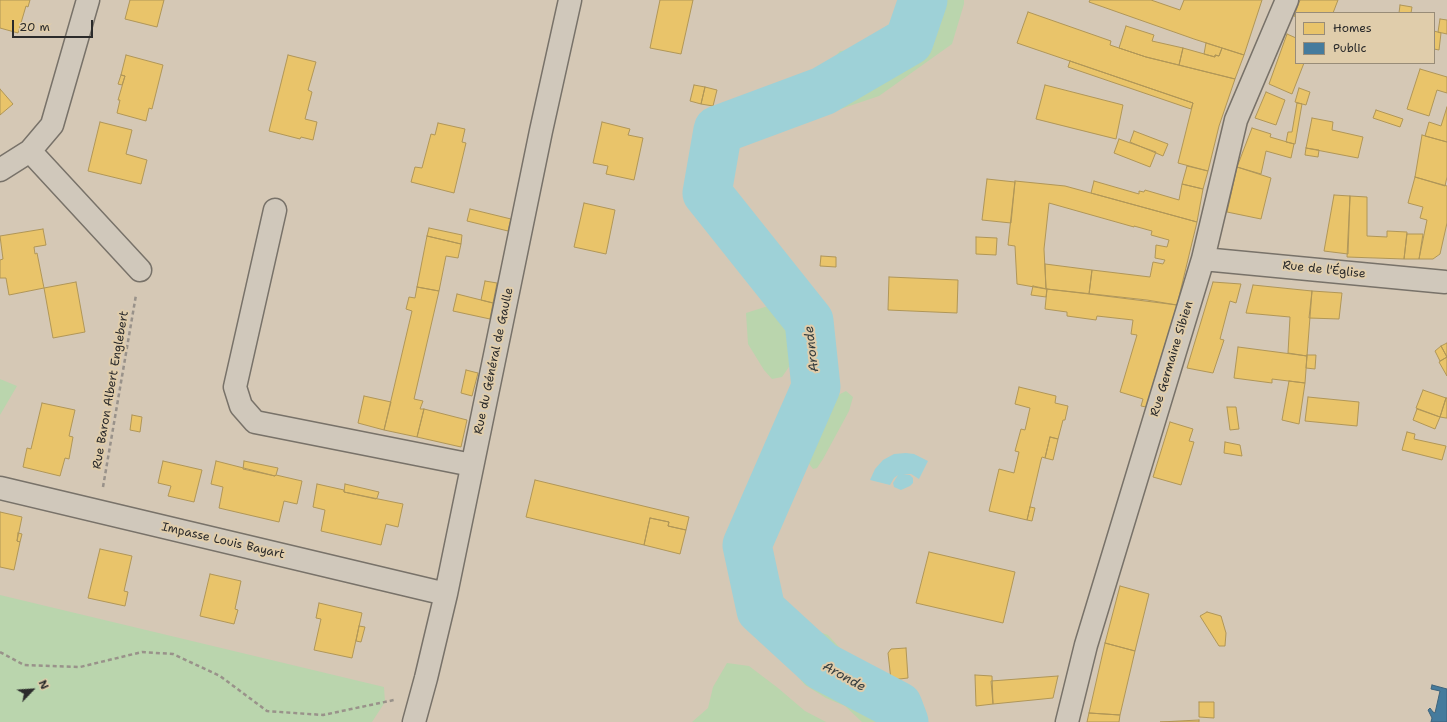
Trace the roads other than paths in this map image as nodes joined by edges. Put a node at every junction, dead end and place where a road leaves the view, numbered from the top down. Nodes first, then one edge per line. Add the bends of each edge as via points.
1 (88, 0) edge
2 (570, 0) edge
3 (1287, 0) edge
4 (30, 151) junction
5 (0, 170) edge
6 (275, 210) dead end
7 (1203, 258) junction
8 (140, 270) road end
9 (1446, 281) edge
10 (472, 465) junction
11 (0, 488) edge
12 (446, 594) junction
13 (414, 722) edge
14 (1067, 722) edge

1 - 4 street via 52,126
2 - 10 street, Rue du Général de Gaulle
3 - 7 street, Rue Germaine Sibien via 1236,120
4 - 5 street
4 - 8 street
6 - 10 street via 235,387 241,406 255,422
7 - 9 street, Rue de l'Église
7 - 14 street, Rue Germaine Sibien via 1086,645
10 - 12 street, Rue du Général de Gaulle
11 - 12 street, Impasse Louis Bayart
12 - 13 street, Rue du Général de Gaulle

